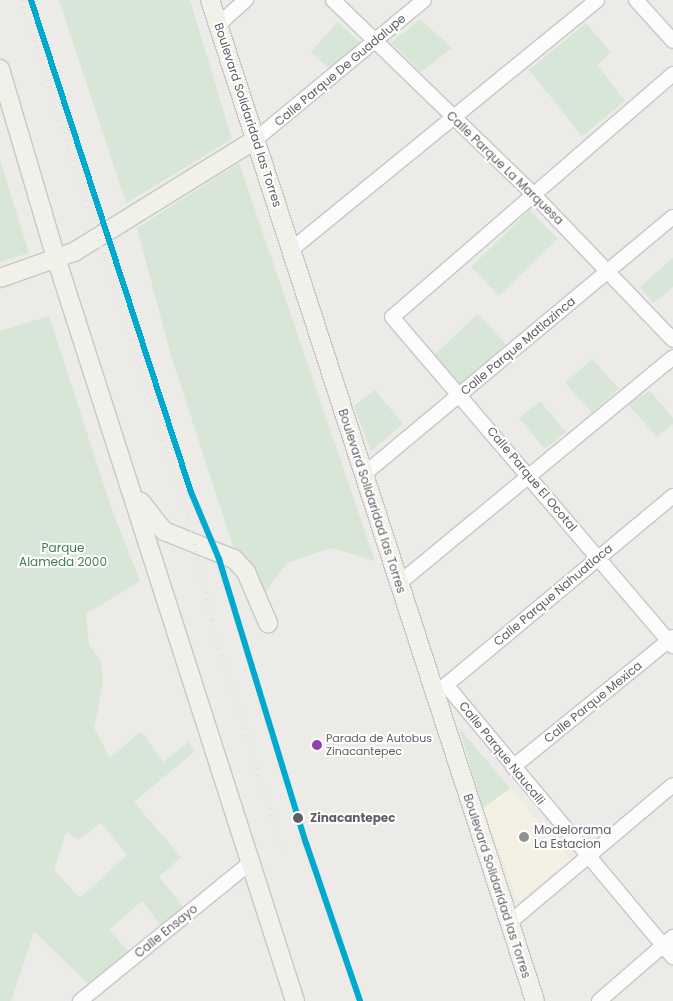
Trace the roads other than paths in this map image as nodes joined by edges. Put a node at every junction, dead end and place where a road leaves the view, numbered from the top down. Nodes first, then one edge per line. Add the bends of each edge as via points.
1 (210, 0) edge
2 (246, 0) edge
3 (334, 0) edge
4 (424, 0) edge
5 (597, 0) edge
6 (636, 0) edge
7 (218, 25) junction
8 (374, 41) junction
9 (673, 41) edge
10 (0, 69) edge
11 (673, 74) edge
12 (455, 118) junction
13 (256, 139) junction
14 (534, 196) junction
15 (673, 217) edge
16 (292, 249) junction
17 (56, 258) junction
18 (25, 270) junction
19 (608, 270) junction
20 (0, 278) edge
21 (65, 283) junction
22 (673, 340) edge
23 (673, 357) edge
24 (460, 394) junction
25 (363, 475) junction
26 (530, 476) junction
27 (130, 484) junction
28 (673, 496) edge
29 (598, 557) junction
30 (398, 584) junction
31 (268, 623) dead end
32 (672, 641) edge
33 (440, 690) junction
34 (513, 767) junction
35 (673, 785) edge
36 (588, 857) junction
37 (252, 861) junction
38 (509, 924) junction
39 (668, 941) edge
40 (673, 957) edge
41 (80, 1001) edge
42 (295, 1001) edge
43 (535, 1001) edge
44 (599, 1001) edge

1 - 7 main road, Boulevard Solidaridad las Torres
2 - 7 street
3 - 8 street, Calle Parque La Marquesa
4 - 8 street, Calle Parque De Guadalupe
5 - 12 street
6 - 9 street
7 - 13 main road, Boulevard Solidaridad las Torres
8 - 12 street, Calle Parque La Marquesa
8 - 13 street, Calle Parque De Guadalupe
10 - 17 main road
11 - 14 street
12 - 14 street, Calle Parque La Marquesa
12 - 16 street
13 - 16 main road, Boulevard Solidaridad las Torres
13 - 17 main road via 74,252
14 - 19 street, Calle Parque La Marquesa
14 - 24 street, Calle Parque El Ocotal via 393,314 392,318
15 - 19 street, Calle Parque Matlazinca
16 - 25 main road, Boulevard Solidaridad las Torres
17 - 18 main road
17 - 21 main road
18 - 20 main road
18 - 21 main road via 47,274
19 - 22 street, Calle Parque La Marquesa
19 - 24 street, Calle Parque Matlazinca
21 - 27 main road
23 - 26 street
24 - 25 street, Calle Parque Matlazinca
24 - 26 street, Calle Parque El Ocotal
25 - 30 main road, Boulevard Solidaridad las Torres
26 - 29 street, Calle Parque El Ocotal
26 - 30 street
27 - 31 main road via 164,531 176,538 220,551 241,565
27 - 37 main road
28 - 29 street, Calle Parque Nahuatlaca
29 - 32 street, Calle Parque El Ocotal
29 - 33 street, Calle Parque Nahuatlaca
30 - 33 main road, Boulevard Solidaridad las Torres
32 - 34 street, Calle Parque Mexica
33 - 34 street, Calle Parque Naucalli
33 - 38 main road, Boulevard Solidaridad las Torres
34 - 36 street, Calle Parque Naucalli
35 - 36 street
36 - 38 street
36 - 39 street, Calle Parque Naucalli
37 - 41 street, Calle Ensayo
37 - 42 main road
38 - 43 main road, Boulevard Solidaridad las Torres
39 - 40 street, Calle Parque Naucalli
39 - 44 street

